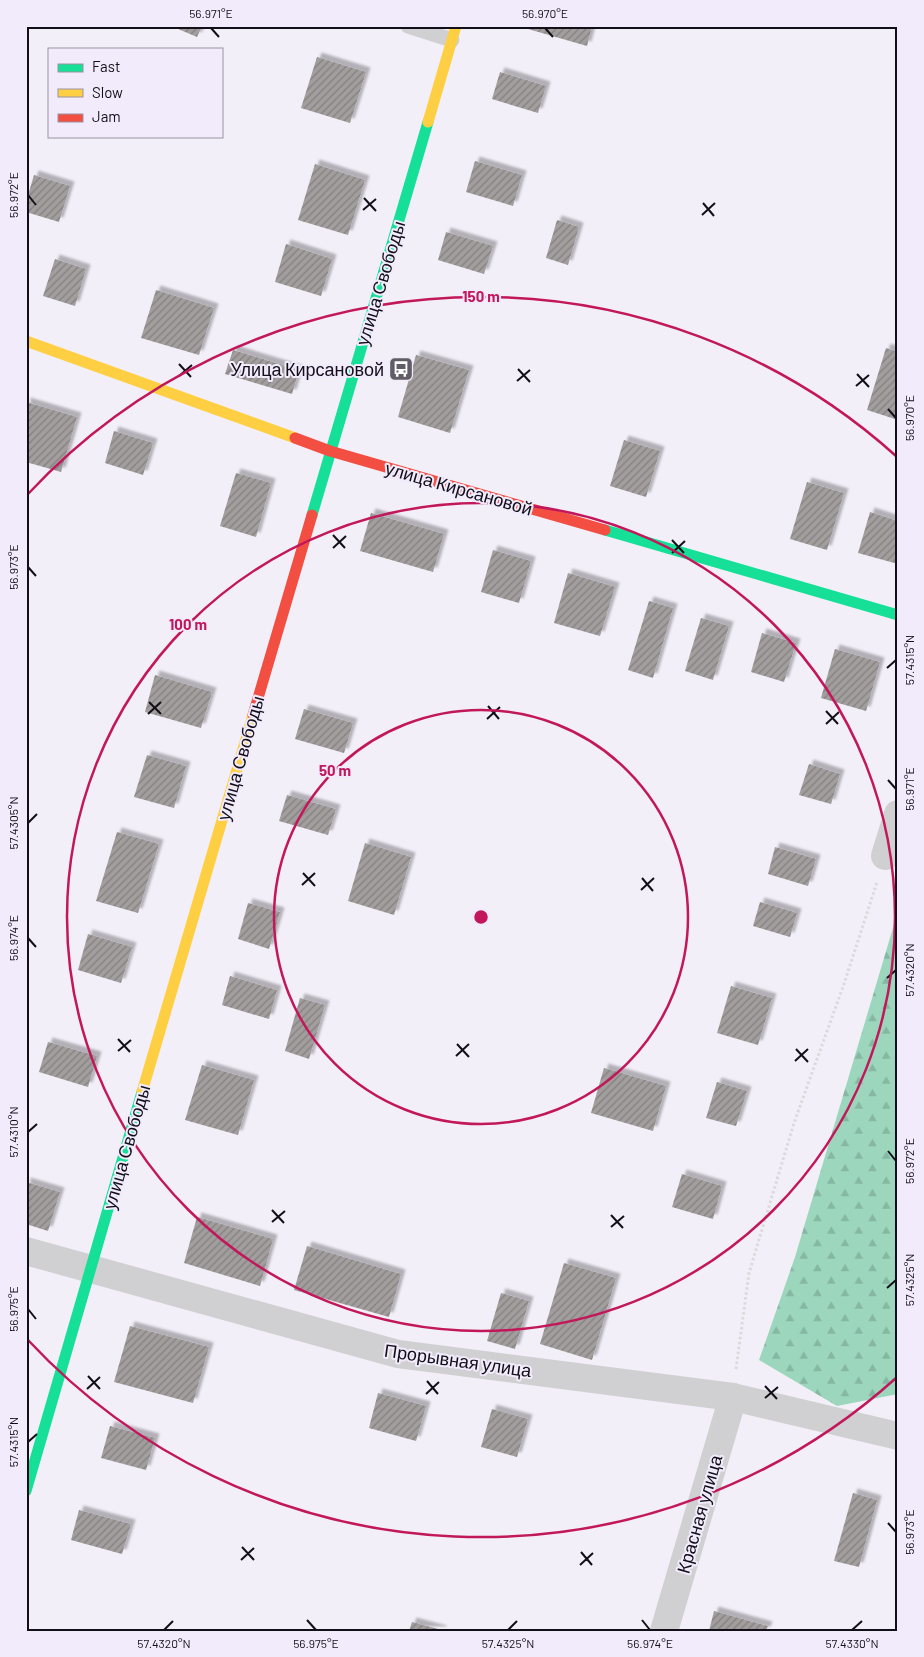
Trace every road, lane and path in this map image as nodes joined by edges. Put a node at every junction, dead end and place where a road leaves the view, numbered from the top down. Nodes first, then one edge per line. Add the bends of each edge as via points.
1 (408, 26) edge
2 (454, 33) edge
3 (26, 341) edge
4 (330, 451) junction
5 (898, 614) edge
6 (898, 814) edge
7 (885, 856) joint
8 (26, 1251) edge
9 (90, 1268) junction
10 (733, 1397) junction
11 (898, 1436) edge
12 (26, 1491) edge
13 (664, 1631) edge

1 - 2 lane
2 - 4 main road, улица Свободы
3 - 4 main road, улица Кирсановой
4 - 5 main road, улица Кирсановой
4 - 9 main road, улица Свободы
6 - 7 street
7 - 10 path via 794,1123 749,1273
8 - 9 street, Прорывная улица
9 - 10 street, Прорывная улица via 398,1354
9 - 12 main road, улица Свободы
10 - 11 street, Прорывная улица
10 - 13 street, Красная улица

